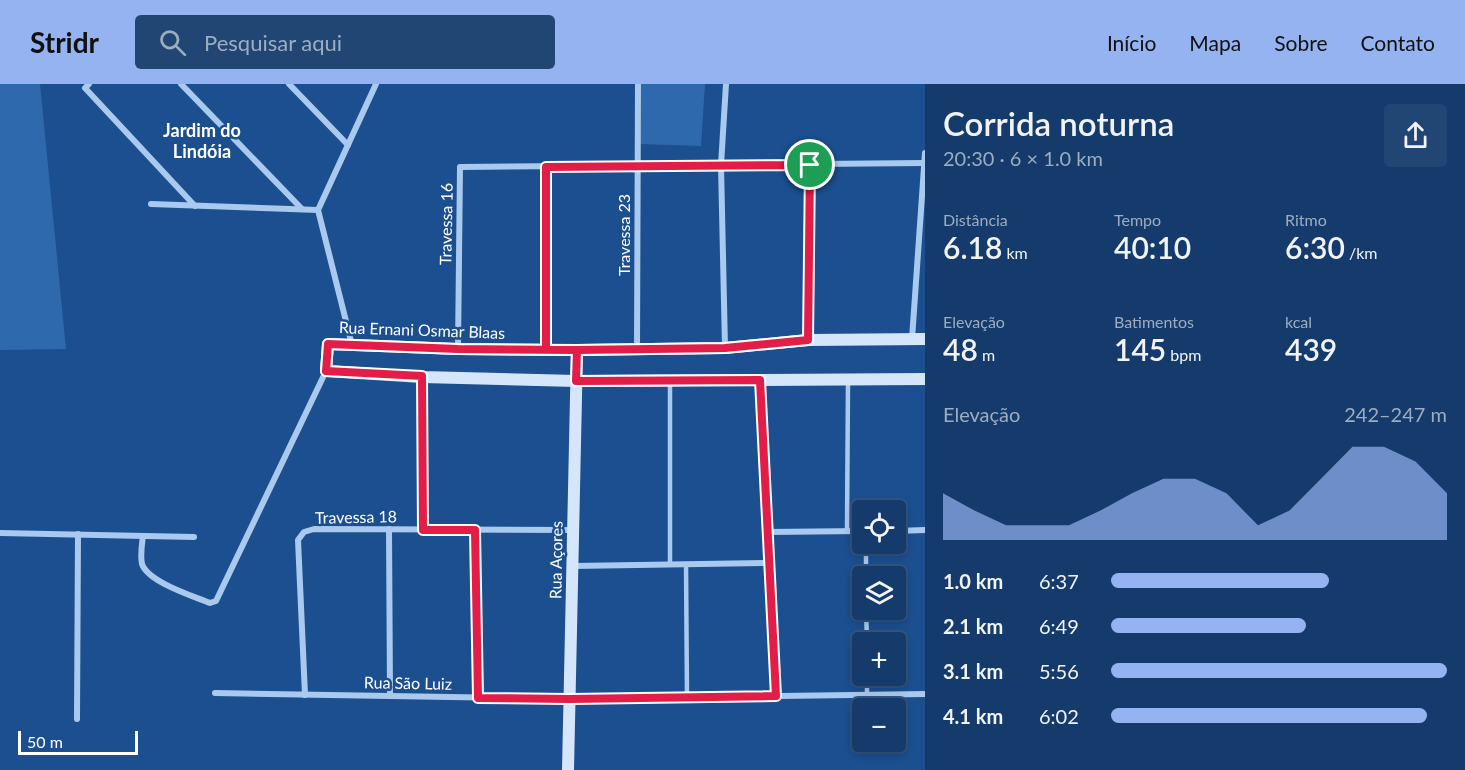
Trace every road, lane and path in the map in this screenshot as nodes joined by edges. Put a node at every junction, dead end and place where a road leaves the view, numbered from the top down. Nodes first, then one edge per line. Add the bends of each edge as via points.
1 (89, 84) edge
2 (181, 84) edge
3 (289, 84) edge
4 (376, 84) edge
5 (638, 84) edge
6 (726, 84) edge
7 (348, 145) junction
8 (925, 153) edge
9 (924, 163) edge
10 (721, 165) junction
11 (810, 165) junction
12 (546, 167) junction
13 (637, 167) junction
14 (151, 204) dead end
15 (195, 206) junction
16 (302, 209) junction
17 (318, 210) junction
18 (919, 339) edge
19 (808, 340) junction
20 (352, 345) junction
21 (725, 348) junction
22 (458, 349) junction
23 (637, 349) junction
24 (546, 350) junction
25 (577, 350) junction
26 (326, 371) junction
27 (422, 376) junction
28 (848, 379) junction
29 (925, 379) edge
30 (670, 380) junction
31 (760, 380) junction
32 (576, 381) junction
33 (389, 529) junction
34 (423, 530) junction
35 (475, 530) junction
36 (573, 530) junction
37 (925, 530) edge
38 (847, 531) junction
39 (852, 531) edge
40 (906, 531) edge
41 (768, 532) junction
42 (0, 533) edge
43 (78, 534) junction
44 (143, 536) junction
45 (194, 537) dead end
46 (769, 563) junction
47 (670, 564) junction
48 (686, 564) junction
49 (573, 566) junction
50 (867, 686) edge
51 (215, 693) dead end
52 (925, 694) edge
53 (304, 695) junction
54 (867, 695) junction
55 (390, 696) junction
56 (776, 696) junction
57 (478, 698) junction
58 (687, 698) junction
59 (570, 699) junction
60 (77, 718) dead end
61 (568, 770) edge

1 - 15 street via 85,88
2 - 16 street
3 - 7 street
4 - 7 street
5 - 13 street, Travessa 23
6 - 10 street
7 - 17 street
8 - 9 street
9 - 11 street, Travessa 16
9 - 18 street
10 - 11 street, Travessa 16
10 - 13 street, Travessa 16
10 - 21 street
11 - 19 street
12 - 13 street, Travessa 16
12 - 22 street, Travessa 16 via 460,167
12 - 24 street
13 - 23 street, Travessa 23
14 - 15 street
15 - 16 street
16 - 17 street
17 - 20 street
18 - 19 street, Rua Ernani Osmar Blaas
19 - 21 street, Rua Ernani Osmar Blaas
20 - 22 street, Rua Ernani Osmar Blaas
20 - 26 street, Rua Ernani Osmar Blaas via 328,344
21 - 23 street, Rua Ernani Osmar Blaas
22 - 24 street, Rua Ernani Osmar Blaas
23 - 25 street, Rua Ernani Osmar Blaas
24 - 25 street, Rua Ernani Osmar Blaas
25 - 32 street, Rua Açores
26 - 27 street
26 - 44 street via 216,601 210,603 190,595 148,573 142,562
27 - 32 street
27 - 34 street
28 - 29 street
28 - 31 street
28 - 38 lane
30 - 31 street
30 - 32 street
30 - 47 lane
31 - 41 street
32 - 36 street, Rua Açores
33 - 34 street, Travessa 18
33 - 53 street, Travessa 18 via 314,529 304,532 298,540
33 - 55 street
34 - 35 street, Travessa 18
35 - 36 street, Travessa 18
35 - 57 street
36 - 49 street, Rua Açores
37 - 40 street
38 - 39 street
38 - 41 street
41 - 46 street
42 - 43 street
43 - 44 street
43 - 60 street
44 - 45 street
46 - 48 street
46 - 56 street
47 - 48 street
47 - 49 street
48 - 58 lane
49 - 59 street, Rua Açores
50 - 54 lane
51 - 53 street, Rua São Luiz
52 - 54 street, Rua São Luiz
53 - 55 street, Rua São Luiz
54 - 56 street, Rua São Luiz
55 - 57 street, Rua São Luiz
56 - 58 street, Rua São Luiz
57 - 59 street, Rua São Luiz
58 - 59 street, Rua São Luiz
59 - 61 street, Rua Açores

